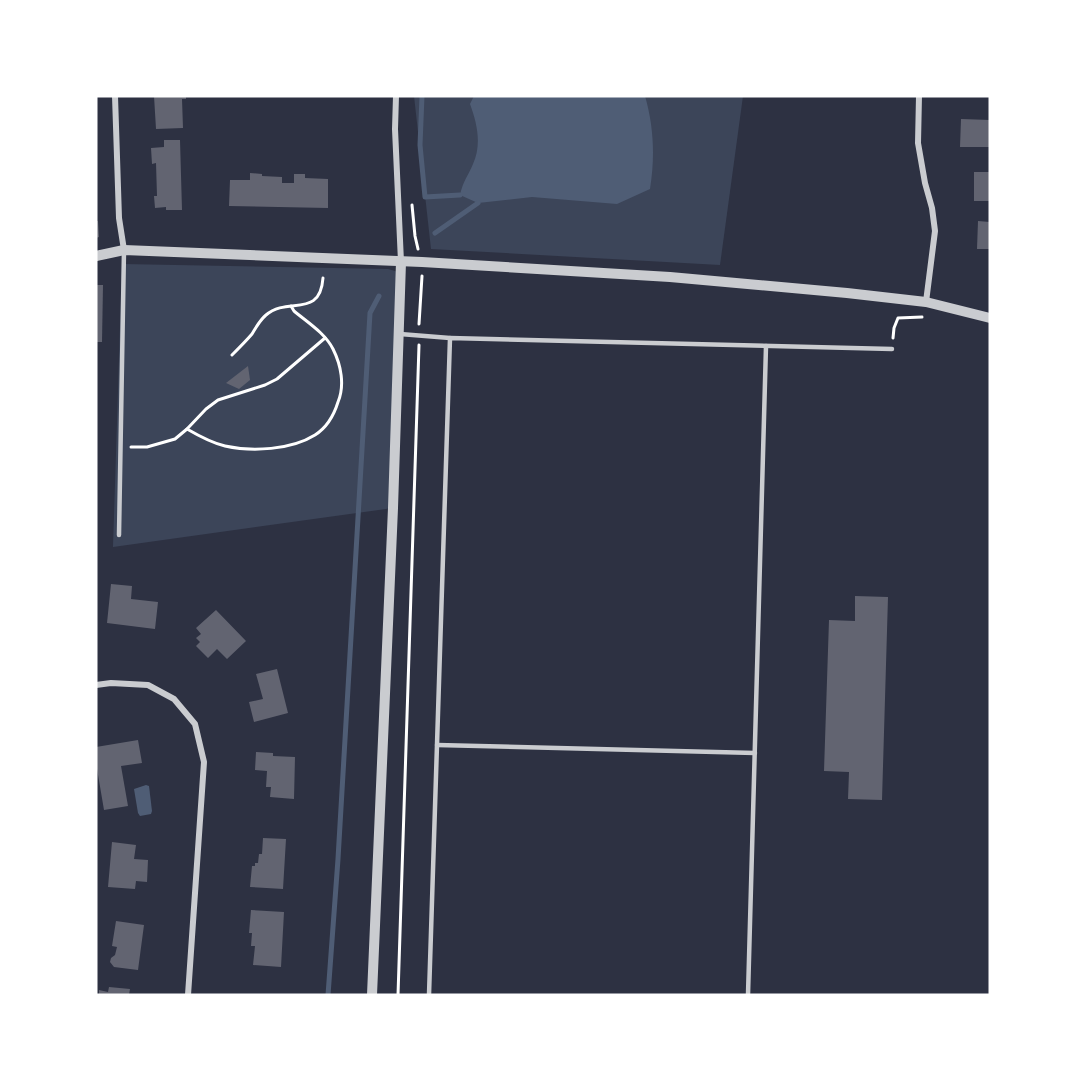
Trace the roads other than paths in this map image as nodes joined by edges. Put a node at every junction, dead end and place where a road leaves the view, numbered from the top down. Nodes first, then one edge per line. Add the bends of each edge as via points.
1 (115, 96) edge
2 (396, 96) edge
3 (919, 96) edge
4 (124, 250) junction
5 (96, 256) edge
6 (401, 262) junction
7 (926, 302) junction
8 (990, 318) edge
9 (400, 334) junction
10 (450, 338) junction
11 (766, 346) junction
12 (892, 349) dead end
13 (119, 536) dead end
14 (96, 685) edge
15 (437, 745) junction
16 (755, 753) junction
17 (188, 995) edge
18 (372, 995) edge
19 (429, 995) edge
20 (748, 995) edge

1 - 4 street via 119,218
2 - 6 street
3 - 7 street via 918,143 935,231
4 - 5 street
4 - 6 street
4 - 13 lane
6 - 7 street via 670,277
6 - 9 street
7 - 8 street
9 - 10 lane
9 - 18 street
10 - 11 lane
10 - 15 lane
11 - 12 lane
11 - 16 lane
14 - 17 street via 148,685 174,699 195,724 204,762
15 - 16 lane
15 - 19 lane
16 - 20 lane

